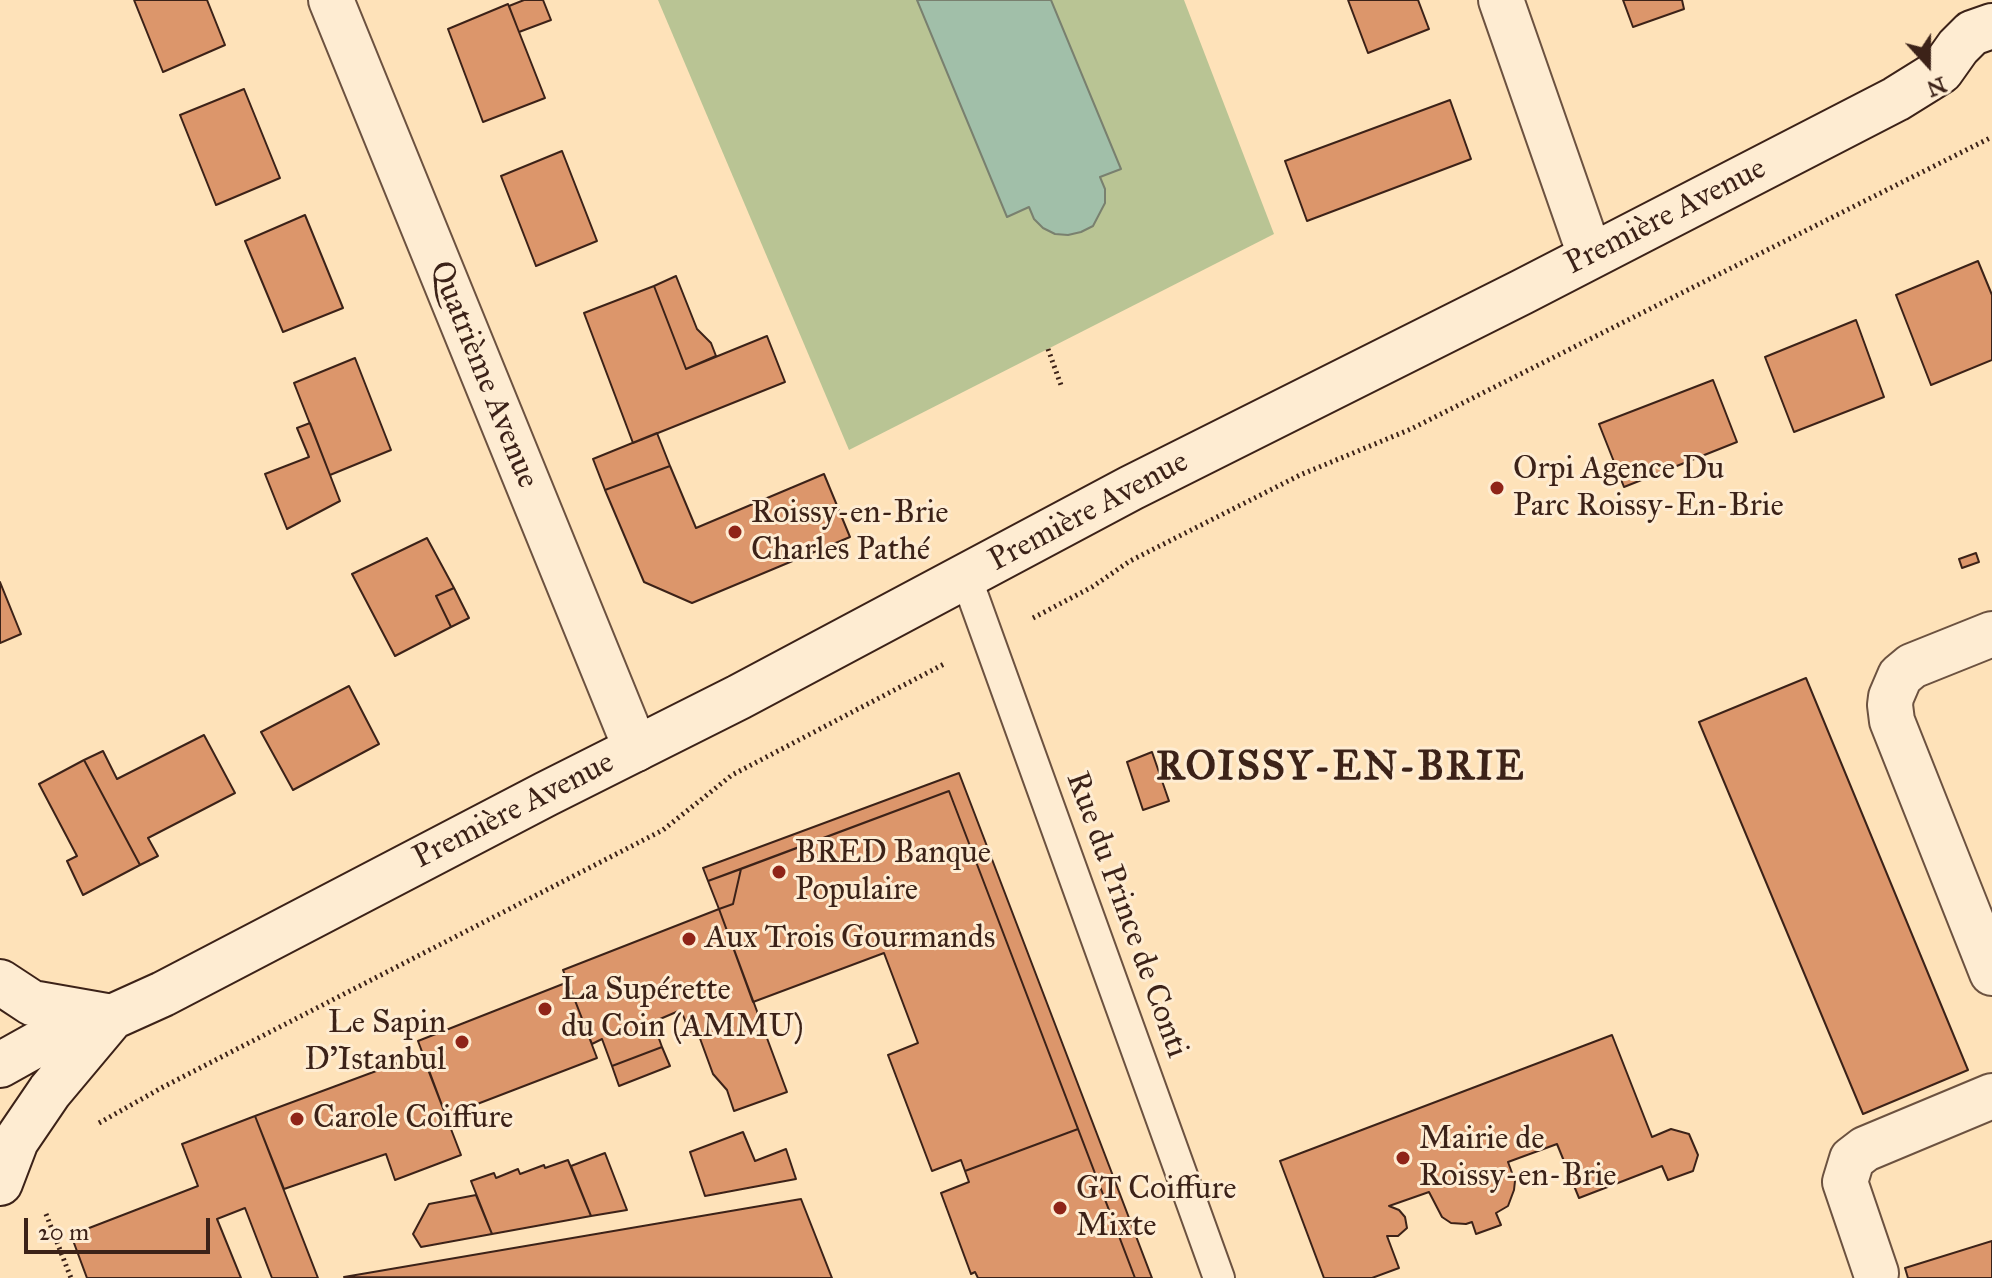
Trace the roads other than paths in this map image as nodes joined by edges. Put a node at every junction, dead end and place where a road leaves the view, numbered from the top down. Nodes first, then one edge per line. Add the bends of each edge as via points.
1 (331, 0) edge
2 (1501, 0) edge
3 (1992, 26) edge
4 (1590, 255) junction
5 (966, 577) junction
6 (1992, 634) edge
7 (636, 749) junction
8 (1992, 973) edge
9 (0, 982) edge
10 (112, 1017) junction
11 (0, 1065) edge
12 (1992, 1096) edge
13 (0, 1183) edge
14 (1876, 1273) dead end
15 (1219, 1278) edge

1 - 7 main road, Quatrième Avenue
2 - 4 main road
3 - 4 main road, Première Avenue via 1972,33 1941,71 1921,85
4 - 5 main road, Première Avenue
5 - 7 main road, Première Avenue
5 - 15 lane, Rue du Prince de Conti
6 - 8 main road via 1912,666 1900,676 1890,705
7 - 10 main road, Première Avenue
9 - 10 main road via 32,1003
10 - 11 main road, Première Avenue via 52,1036
10 - 13 main road via 16,1141
12 - 14 main road via 1852,1159 1845,1182

